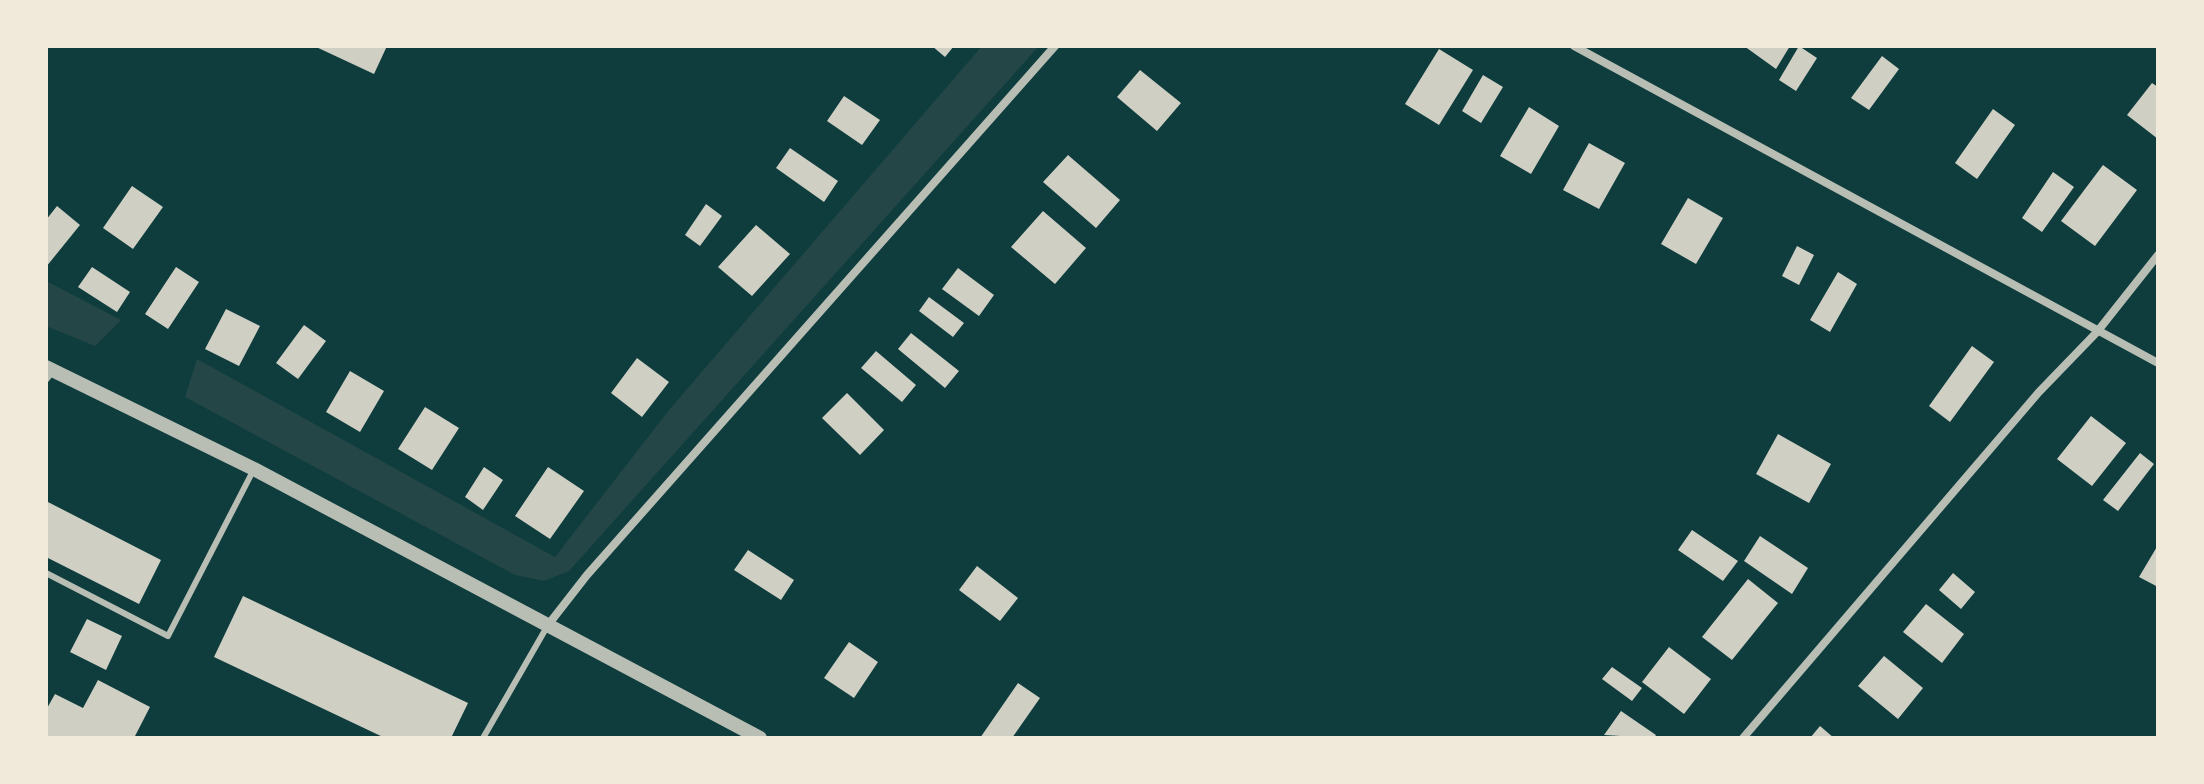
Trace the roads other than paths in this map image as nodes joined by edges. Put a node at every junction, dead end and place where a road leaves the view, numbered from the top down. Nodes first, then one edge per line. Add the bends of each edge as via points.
1 (1055, 46) edge
2 (1574, 46) edge
3 (2158, 255) edge
4 (2097, 332) junction
5 (2158, 363) edge
6 (49, 372) edge
7 (254, 469) junction
8 (46, 573) edge
9 (548, 625) junction
10 (483, 738) edge
11 (760, 738) edge
12 (1743, 738) edge

1 - 9 street
2 - 4 street
3 - 4 street
4 - 5 street
4 - 12 street via 2039,392
6 - 7 street
7 - 8 lane via 168,636
7 - 9 street
9 - 10 lane
9 - 11 street

